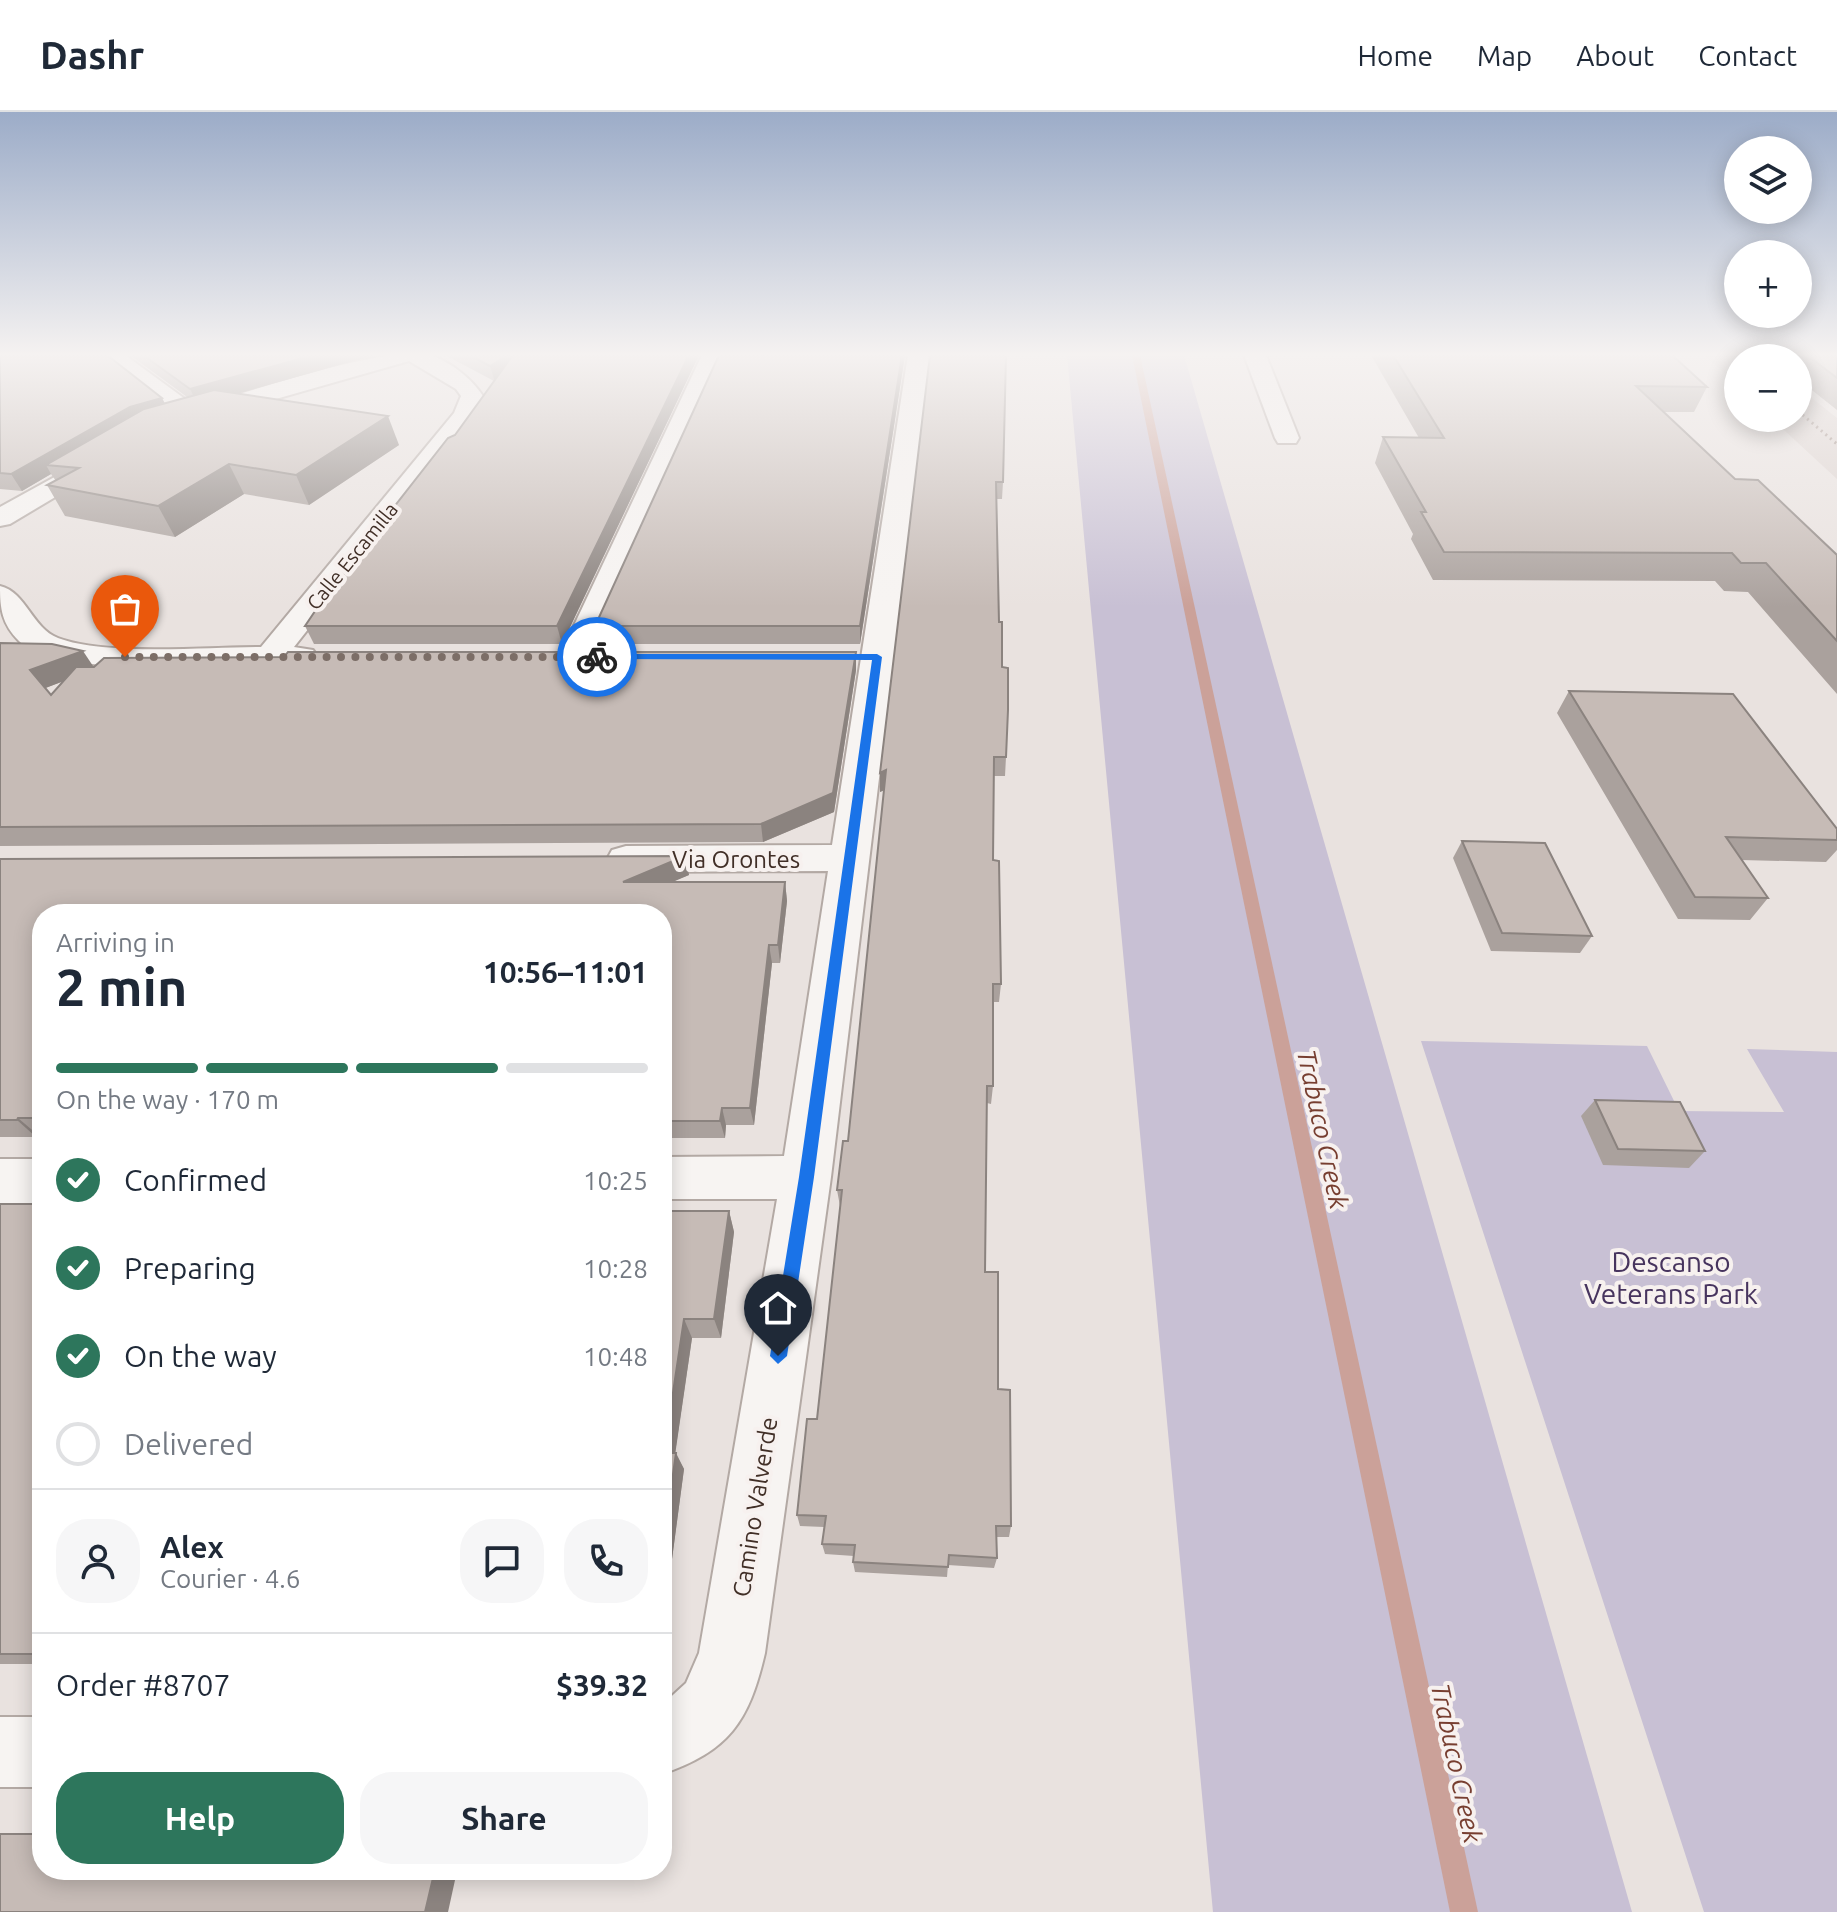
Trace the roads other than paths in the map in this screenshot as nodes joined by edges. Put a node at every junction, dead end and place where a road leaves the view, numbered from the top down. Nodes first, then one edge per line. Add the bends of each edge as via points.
1 (446, 439) edge
2 (670, 439) edge
3 (903, 439) edge
4 (123, 447) edge
5 (0, 518) edge
6 (0, 595) edge
7 (31, 635) junction
8 (0, 646) edge
9 (270, 657) junction
10 (331, 657) edge
11 (607, 657) edge
12 (848, 858) junction
13 (592, 859) edge
14 (806, 1177) junction
15 (672, 1178) edge
16 (0, 1181) edge
17 (32, 1181) edge
18 (672, 1736) edge
19 (0, 1752) edge
20 (32, 1752) edge

1 - 9 street, Calle Escamilla
2 - 11 street via 560,657
3 - 12 street, Camino Valverde via 861,657
4 - 5 street
6 - 7 street
7 - 8 street
7 - 9 street via 60,649 100,657
9 - 10 street
12 - 13 street, Via Orontes
12 - 14 street, Camino Valverde
14 - 15 street
14 - 18 street, Camino Valverde via 726,1683 711,1709
16 - 17 street
19 - 20 street

